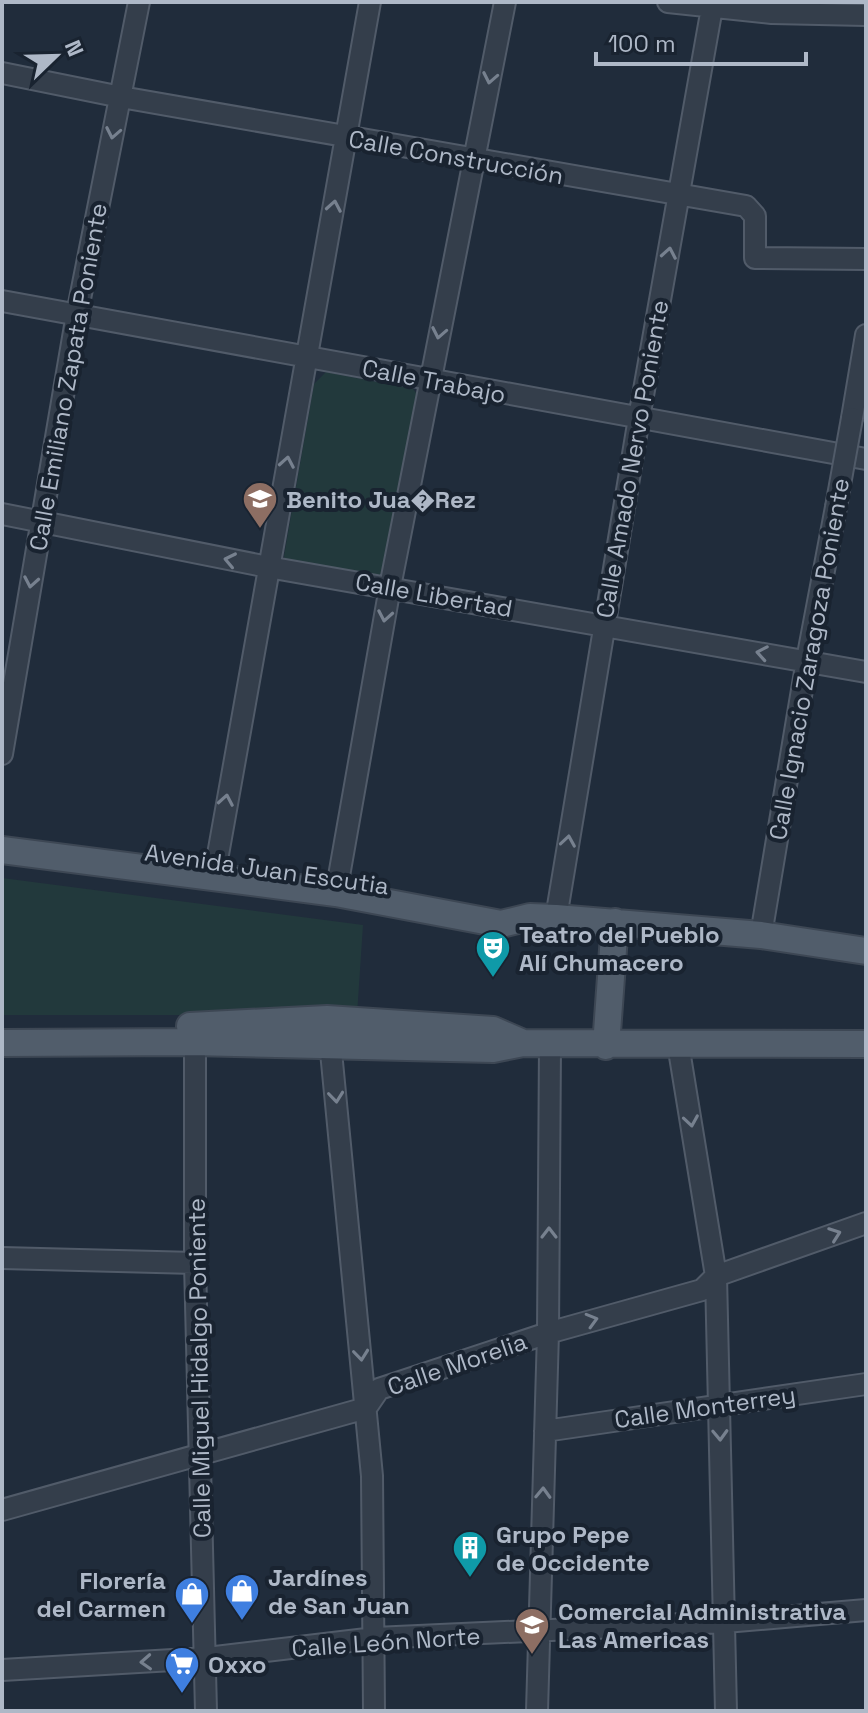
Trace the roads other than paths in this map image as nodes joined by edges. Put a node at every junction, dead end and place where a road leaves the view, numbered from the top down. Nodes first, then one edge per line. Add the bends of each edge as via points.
1 (139, 2) edge
2 (370, 2) edge
3 (505, 2) edge
4 (668, 2) edge
5 (712, 6) edge
6 (866, 15) edge
7 (2, 73) edge
8 (121, 97) junction
9 (347, 137) junction
10 (473, 159) junction
11 (679, 195) junction
12 (866, 259) edge
13 (2, 301) edge
14 (77, 314) junction
15 (866, 335) edge
16 (306, 357) junction
17 (429, 381) junction
18 (639, 418) junction
19 (866, 459) edge
20 (2, 514) edge
21 (41, 521) junction
22 (268, 567) junction
23 (390, 587) junction
24 (603, 625) junction
25 (807, 660) junction
26 (866, 672) edge
27 (2, 754) edge
28 (2, 833) edge
29 (2, 850) edge
30 (215, 869) junction
31 (338, 886) junction
32 (543, 917) junction
33 (615, 922) junction
34 (761, 935) junction
35 (866, 951) edge
36 (2, 1031) edge
37 (329, 1032) junction
38 (194, 1034) junction
39 (2, 1043) edge
40 (863, 1043) edge
41 (678, 1044) junction
42 (550, 1045) junction
43 (606, 1046) junction
44 (866, 1223) edge
45 (2, 1258) edge
46 (195, 1263) junction
47 (716, 1276) junction
48 (548, 1333) junction
49 (866, 1384) edge
50 (719, 1404) junction
51 (366, 1408) junction
52 (545, 1431) junction
53 (200, 1454) junction
54 (2, 1510) edge
55 (866, 1610) edge
56 (725, 1622) junction
57 (538, 1632) junction
58 (375, 1638) junction
59 (207, 1658) junction
60 (2, 1670) edge
61 (206, 1711) edge
62 (374, 1711) edge
63 (537, 1711) edge
64 (726, 1711) edge

1 - 8 street, Calle Emiliano Zapata Poniente
2 - 9 street
3 -> 10 street
4 - 5 street
5 - 6 street
5 - 11 street, Calle Amado Nervo Poniente
7 - 8 street, Calle Construcción
8 - 9 street, Calle Construcción
8 -> 14 street, Calle Emiliano Zapata Poniente
9 - 10 street, Calle Construcción
16 -> 9 street
10 - 11 street, Calle Construcción
10 -> 17 street
11 - 12 street, Calle Construcción via 751,209 753,255 758,260
18 -> 11 street, Calle Amado Nervo Poniente
13 - 14 street, Calle Trabajo
14 - 16 street, Calle Trabajo
14 - 21 street, Calle Emiliano Zapata Poniente
15 - 25 street, Calle Ignacio Zaragoza Poniente, bridge
16 - 17 street, Calle Trabajo
22 -> 16 street
17 - 18 street, Calle Trabajo
17 - 23 street
18 - 19 street, Calle Trabajo
18 - 24 street, Calle Amado Nervo Poniente
20 - 21 street, Calle Libertad
22 -> 21 street, Calle Libertad
21 -> 27 street, Calle Emiliano Zapata Poniente
22 - 23 street, Calle Libertad
30 -> 22 street
23 - 24 street, Calle Libertad
23 -> 31 street
25 -> 24 street, Calle Libertad
32 -> 24 street, Calle Amado Nervo Poniente
25 - 26 street, Calle Libertad
25 - 34 street, Calle Ignacio Zaragoza Poniente
28 - 30 main road, Avenida Juan Escutia
29 - 30 main road, Avenida Juan Escutia
30 - 31 main road, Avenida Juan Escutia
31 - 32 main road, Avenida Juan Escutia via 501,924
32 - 33 main road, Avenida Juan Escutia
33 - 34 main road, Avenida Juan Escutia
33 - 43 main road
34 - 35 main road, Avenida Juan Escutia
36 - 38 main road
37 - 38 main road
37 - 42 main road via 493,1030 523,1043
37 -> 51 street
38 - 39 main road
38 - 46 street, Calle Miguel Hidalgo Poniente
40 - 41 main road
41 - 43 main road
41 -> 47 street
42 - 43 main road
48 -> 42 street
47 -> 44 street, Calle Morelia
45 - 46 street
46 - 53 street, Calle Miguel Hidalgo Poniente
48 -> 47 street, Calle Morelia via 702,1290
47 - 50 street
48 - 51 street, Calle Morelia via 379,1389
48 - 52 street
49 - 50 street, Calle Monterrey
50 - 52 street, Calle Monterrey
50 -> 56 street
51 - 53 street, Calle Morelia
51 - 58 street
57 -> 52 street
53 - 54 street, Calle Morelia
53 - 59 street, Calle Miguel Hidalgo Poniente
55 - 56 street, Calle León Norte
56 - 57 street, Calle León Norte
56 - 64 street
57 - 58 street, Calle León Norte
57 - 63 street
58 - 59 street, Calle León Norte
58 - 62 street
59 -> 60 street, Calle León Norte
59 - 61 street, Calle Miguel Hidalgo Poniente

